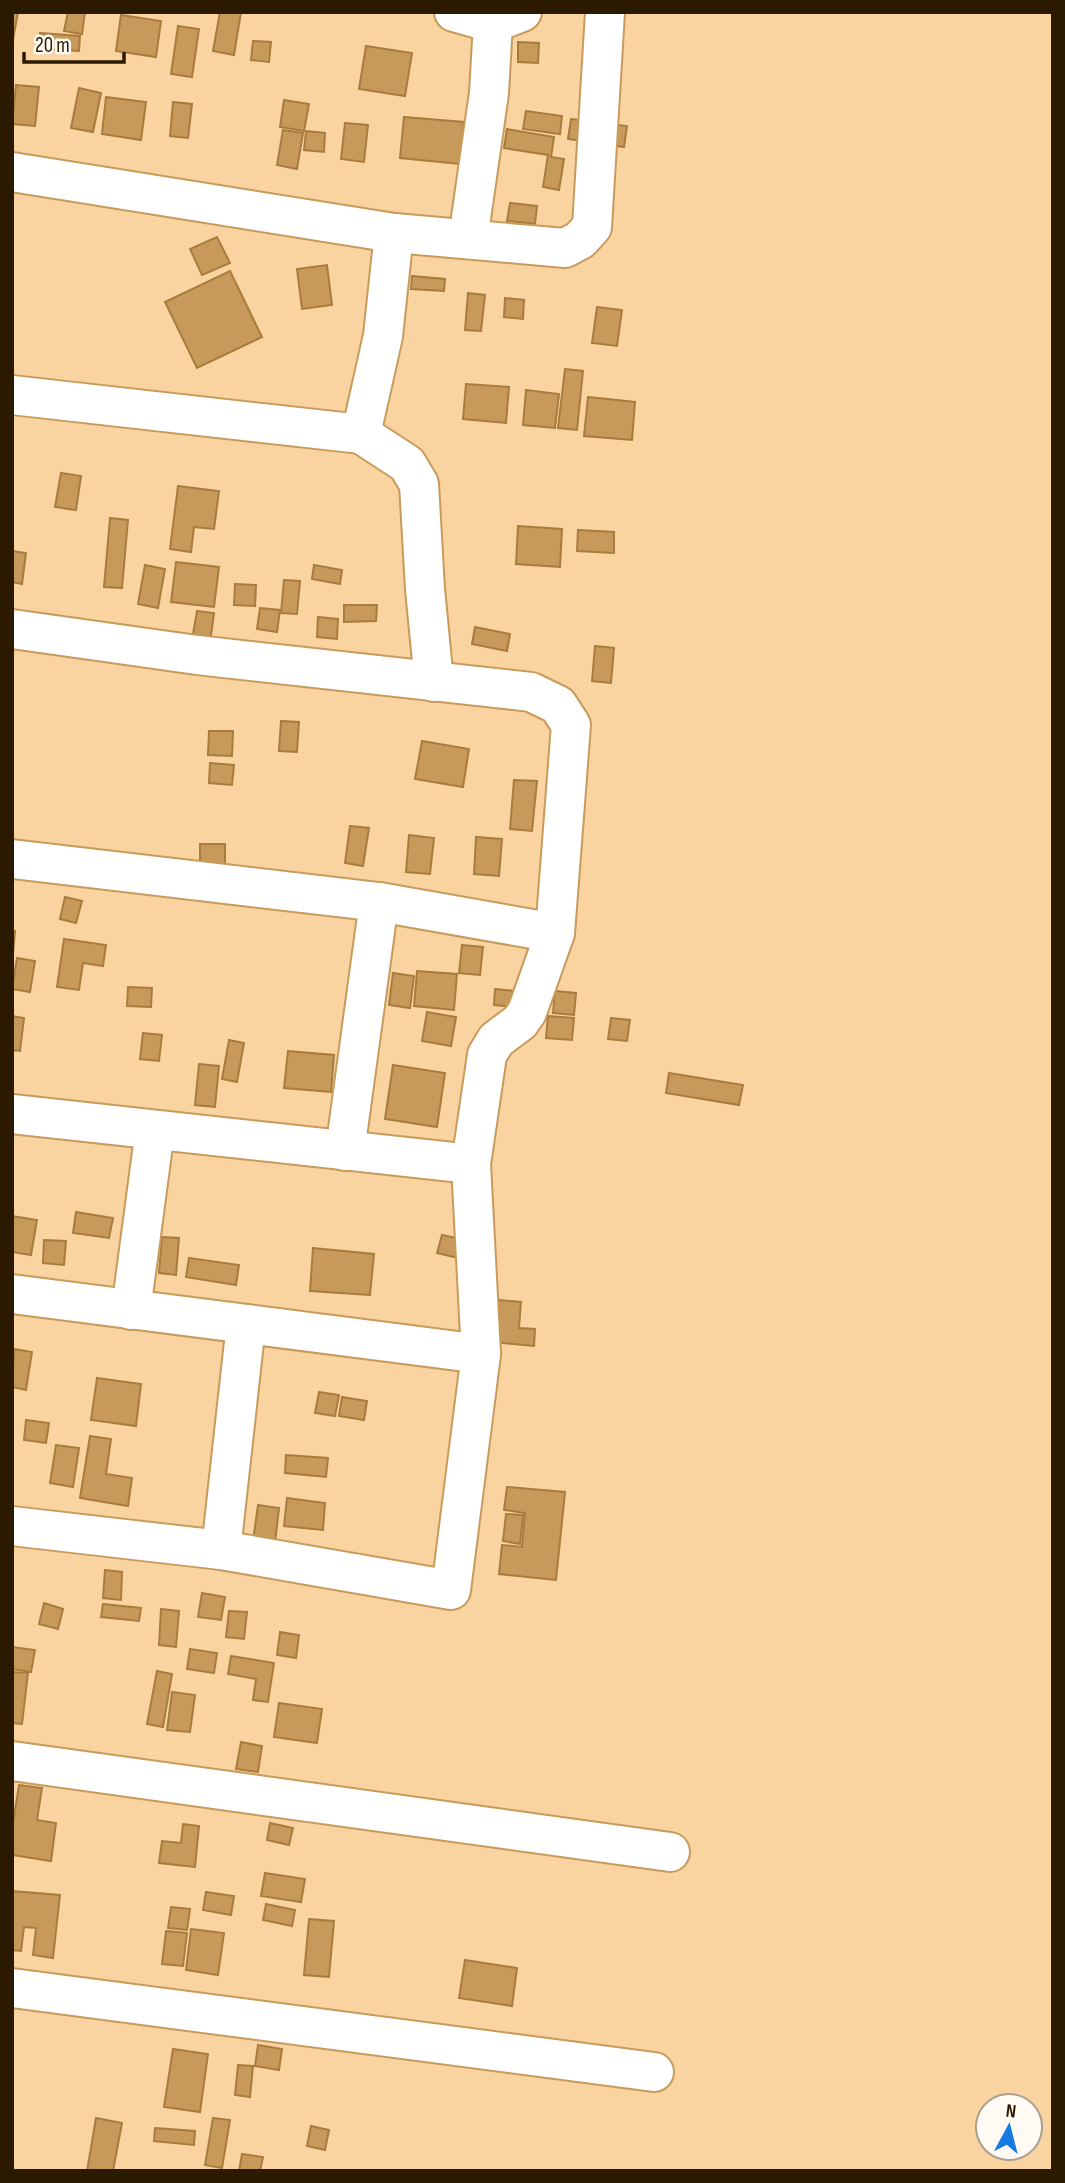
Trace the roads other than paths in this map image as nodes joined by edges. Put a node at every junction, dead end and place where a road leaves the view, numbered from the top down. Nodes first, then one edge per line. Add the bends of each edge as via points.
1 (454, 12) edge
2 (605, 12) edge
3 (508, 18) edge
4 (12, 172) edge
5 (394, 233) junction
6 (468, 239) junction
7 (12, 395) edge
8 (361, 434) junction
9 (12, 629) edge
10 (434, 682) junction
11 (12, 859) edge
12 (379, 902) junction
13 (555, 933) junction
14 (12, 1114) edge
15 (155, 1130) junction
16 (345, 1151) junction
17 (471, 1164) junction
18 (12, 1294) edge
19 (131, 1310) junction
20 (246, 1324) junction
21 (481, 1354) junction
22 (12, 1526) edge
23 (221, 1550) junction
24 (12, 1761) edge
25 (670, 1852) dead end
26 (12, 1988) edge
27 (654, 2072) dead end

1 - 3 street
2 - 6 street via 592,227 565,248
3 - 6 street via 489,93
4 - 5 street
5 - 6 street
5 - 8 street via 383,336
7 - 8 street
8 - 10 street via 407,464 419,484
9 - 10 street
10 - 13 street via 531,692 558,705 571,725
11 - 12 street
12 - 13 street
12 - 16 street
13 - 17 street via 527,1012 496,1040 487,1055
14 - 15 street
15 - 16 street
15 - 19 street
16 - 17 street
17 - 21 street
18 - 19 street
19 - 20 street
20 - 21 street
20 - 23 street
21 - 23 street via 451,1590
22 - 23 street
24 - 25 street
26 - 27 street

